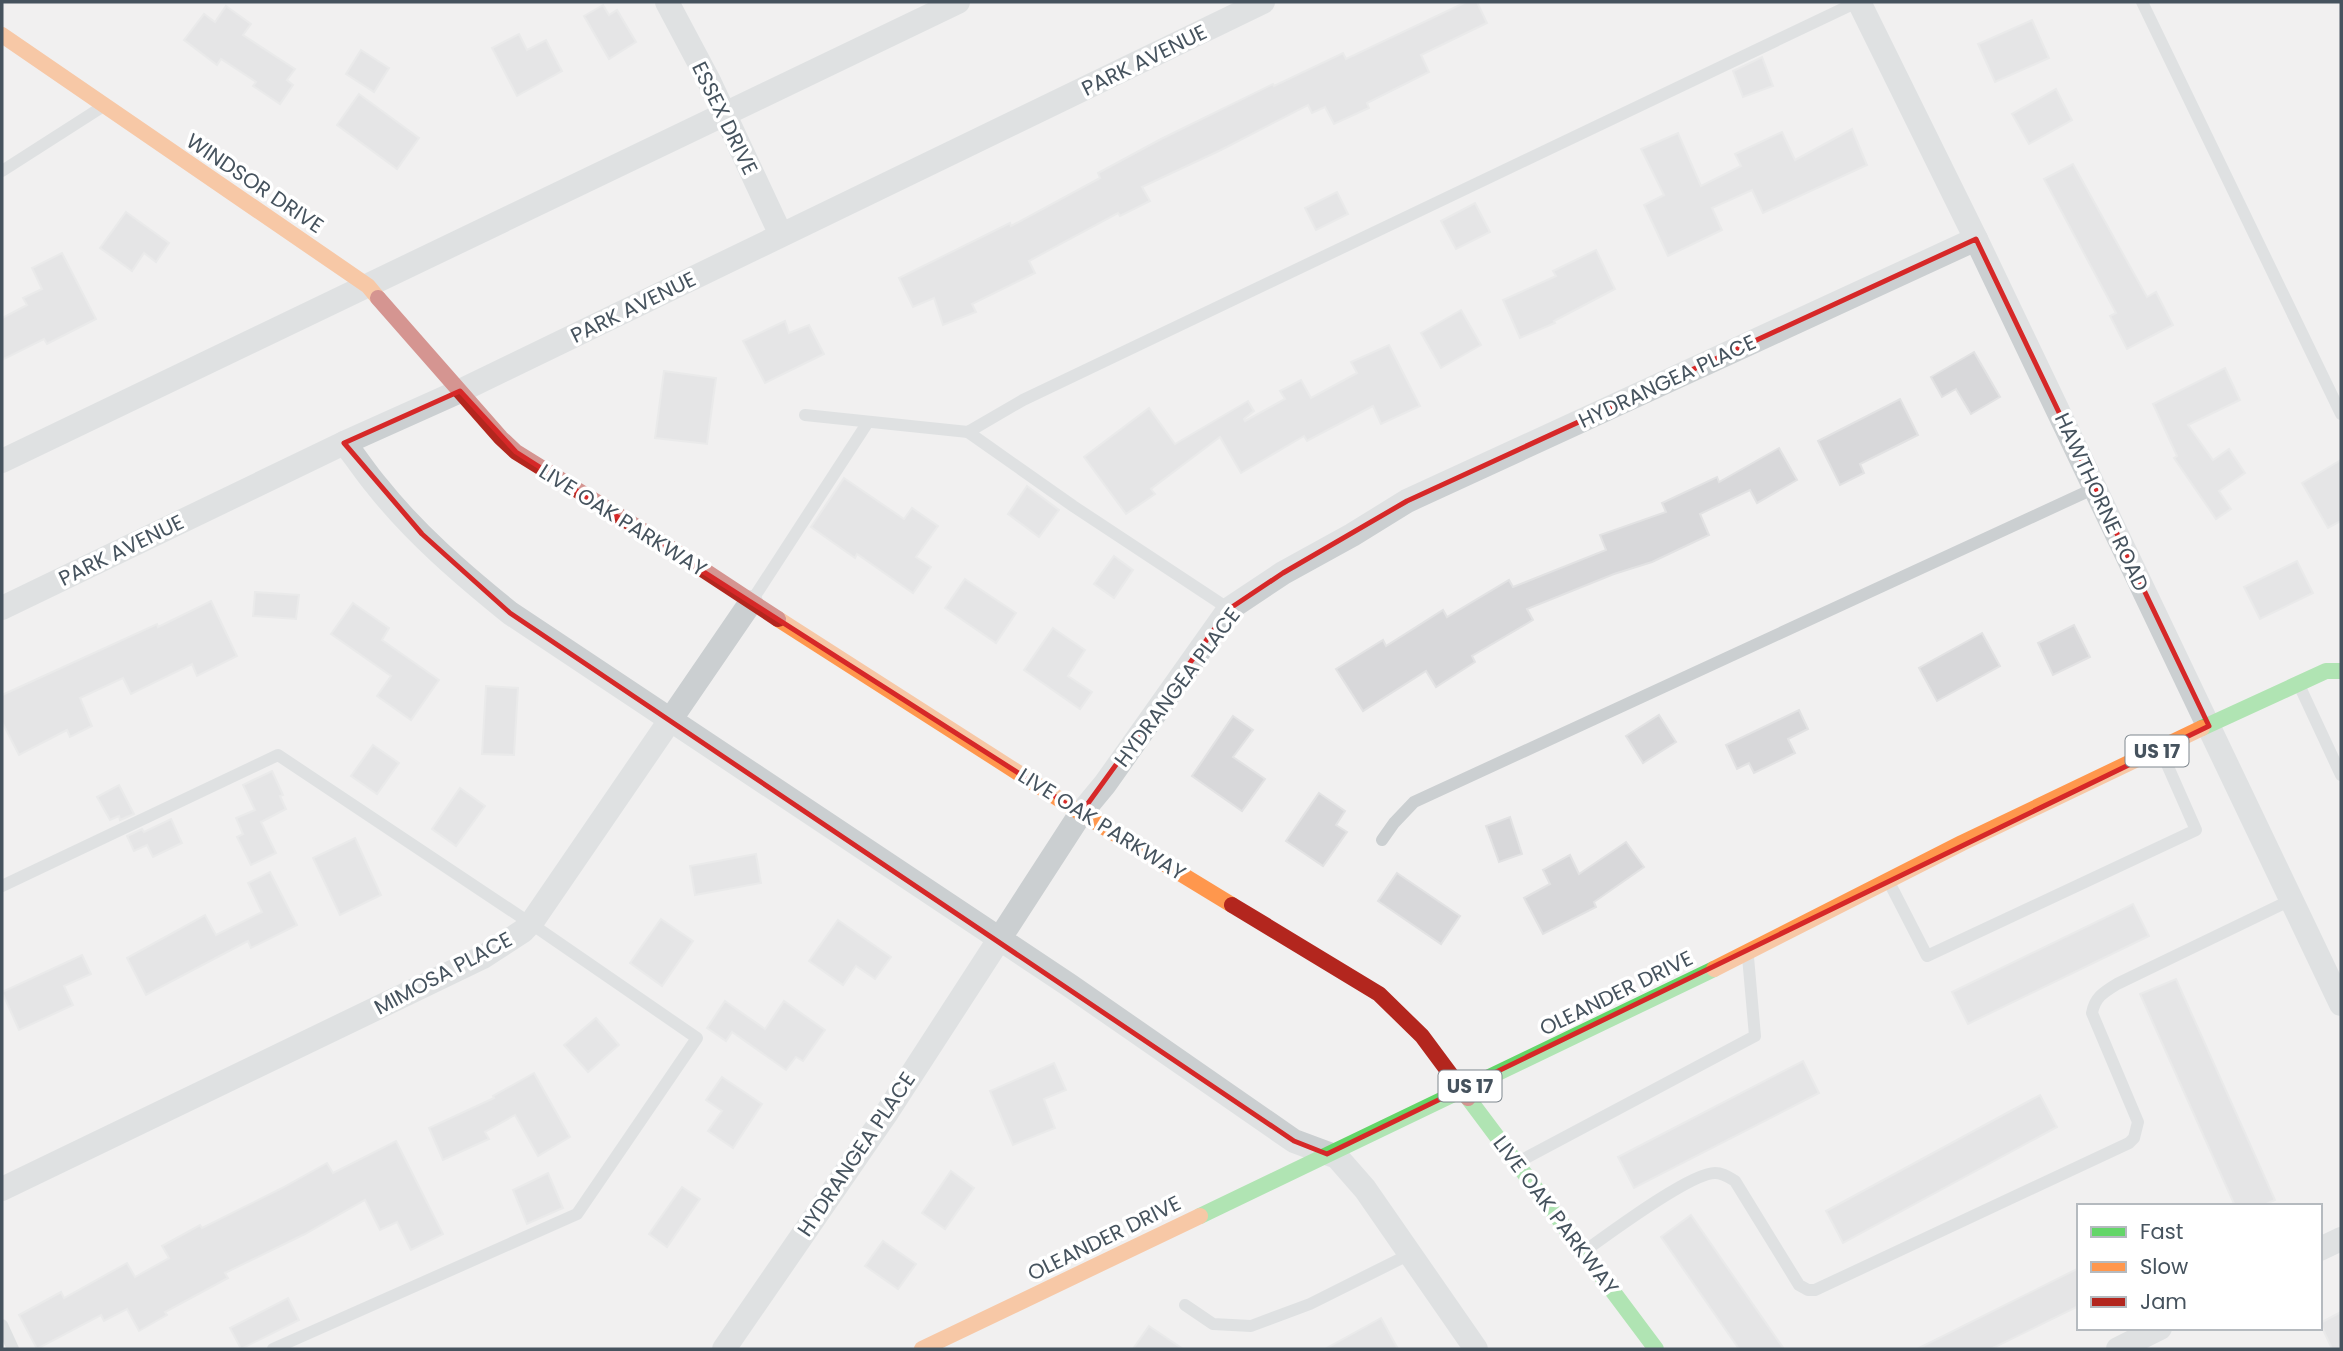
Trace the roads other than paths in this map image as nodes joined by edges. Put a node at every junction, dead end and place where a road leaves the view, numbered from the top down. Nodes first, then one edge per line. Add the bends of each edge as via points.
1 (667, 2) edge
2 (958, 2) edge
3 (1263, 2) edge
4 (1858, 2) edge
5 (2142, 2) edge
6 (2, 36) edge
7 (104, 105) junction
8 (725, 114) junction
9 (2, 171) edge
10 (781, 235) junction
11 (1976, 239) junction
12 (368, 286) junction
13 (460, 391) junction
14 (2341, 414) edge
15 (805, 415) dead end
16 (868, 422) junction
17 (968, 432) junction
18 (344, 443) junction
19 (2, 461) edge
20 (2095, 488) junction
21 (751, 603) junction
22 (2, 608) edge
23 (1229, 609) junction
24 (2332, 667) edge
25 (2298, 684) junction
26 (670, 722) junction
27 (2208, 726) junction
28 (2160, 749) junction
29 (2341, 775) edge
30 (1082, 813) junction
31 (1382, 840) dead end
32 (1887, 880) junction
33 (2, 886) edge
34 (2291, 900) junction
35 (530, 923) junction
36 (1000, 940) junction
37 (1747, 953) junction
38 (2341, 1004) edge
39 (1462, 1090) junction
40 (1327, 1154) junction
41 (1516, 1162) junction
42 (2, 1189) edge
43 (2341, 1239) edge
44 (2322, 1248) edge
45 (1583, 1252) junction
46 (1410, 1254) junction
47 (1185, 1306) dead end
48 (2, 1325) edge
49 (2156, 1330) edge
50 (13, 1349) edge
51 (274, 1349) edge
52 (724, 1349) edge
53 (922, 1349) edge
54 (1476, 1349) edge
55 (1656, 1349) edge
56 (2118, 1349) edge

1 - 8 street, ESSEX DRIVE
2 - 8 street
3 - 10 street, PARK AVENUE
4 - 11 street, HAWTHORNE ROAD
4 - 17 lane via 1023,400
5 - 14 lane
6 - 7 street, WINDSOR DRIVE
7 - 9 lane
7 - 12 street, WINDSOR DRIVE
8 - 10 street, ESSEX DRIVE
8 - 12 street
10 - 13 street, PARK AVENUE
11 - 20 street, HAWTHORNE ROAD
11 - 23 street, HYDRANGEA PLACE via 1407,501
12 - 13 street, WINDSOR DRIVE
12 - 19 street
13 - 18 street, PARK AVENUE
13 - 21 street, LIVE OAK PARKWAY via 516,452
15 - 16 lane
16 - 17 lane
16 - 21 lane
17 - 23 lane
18 - 22 street, PARK AVENUE
18 - 26 street via 386,496 482,590
20 - 27 street, HAWTHORNE ROAD
20 - 31 lane via 1414,802
21 - 26 street, MIMOSA PLACE
21 - 30 street, LIVE OAK PARKWAY
23 - 30 street, HYDRANGEA PLACE
24 - 25 street, OLEANDER DRIVE / US 17
25 - 27 street, OLEANDER DRIVE / US 17
25 - 29 lane
26 - 35 street, MIMOSA PLACE
26 - 36 street
27 - 28 street, OLEANDER DRIVE / US 17
27 - 34 street, HAWTHORNE ROAD
28 - 32 street, OLEANDER DRIVE / US 17
28 - 32 lane via 2196,830 1927,956
30 - 36 street, HYDRANGEA PLACE
30 - 39 street, LIVE OAK PARKWAY via 1379,994 1422,1036
32 - 37 street, OLEANDER DRIVE / US 17
33 - 35 lane via 278,755
34 - 38 street, HAWTHORNE ROAD
34 - 45 lane via 2117,984 2094,1003 2092,1013 2138,1122 2129,1143 1815,1290 1800,1285 1735,1181 1717,1173 1669,1193
35 - 42 street, MIMOSA PLACE via 483,957
35 - 51 lane via 697,1038 577,1214
36 - 40 street via 1294,1141
36 - 52 street, HYDRANGEA PLACE
37 - 39 street, OLEANDER DRIVE / US 17
37 - 41 lane via 1755,1036
39 - 40 street, OLEANDER DRIVE / US 17
39 - 41 street, LIVE OAK PARKWAY
40 - 46 street via 1337,1157 1365,1189
40 - 53 street, OLEANDER DRIVE / US 17
41 - 45 street, LIVE OAK PARKWAY
43 - 44 street
45 - 55 street, LIVE OAK PARKWAY
46 - 47 lane via 1310,1304 1251,1326 1213,1324
46 - 54 street
48 - 50 lane
49 - 56 street

